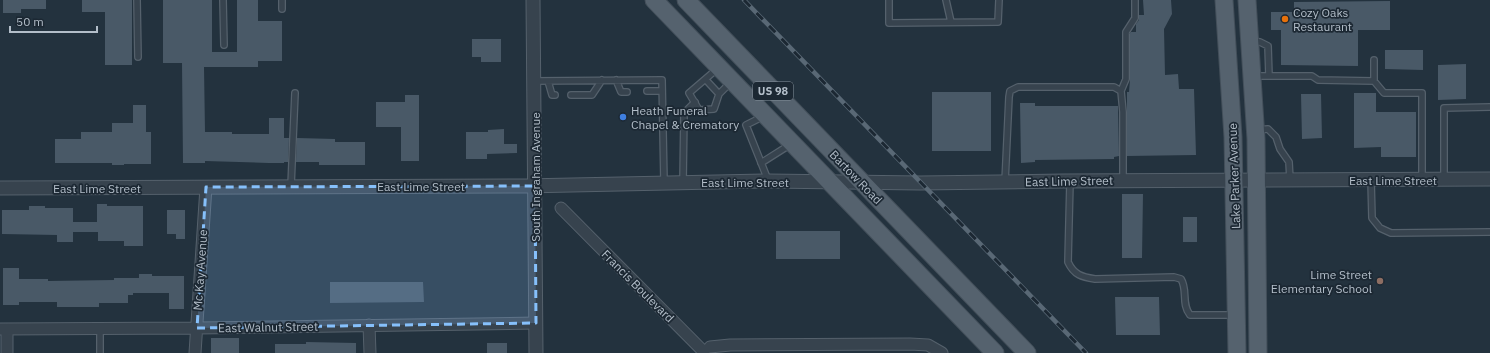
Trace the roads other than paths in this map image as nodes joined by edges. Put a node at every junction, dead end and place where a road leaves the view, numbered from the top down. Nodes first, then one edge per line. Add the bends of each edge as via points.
1 (138, 0) edge
2 (224, 0) edge
3 (282, 0) edge
4 (533, 0) edge
5 (654, 0) edge
6 (686, 0) edge
7 (889, 0) edge
8 (946, 0) edge
9 (1000, 0) edge
10 (1135, 0) edge
11 (1224, 0) edge
12 (1247, 0) edge
13 (282, 9) dead end
14 (951, 22) junction
15 (1250, 41) junction
16 (224, 45) dead end
17 (138, 57) dead end
18 (1374, 60) dead end
19 (719, 67) junction
20 (1252, 76) junction
21 (1269, 76) junction
22 (602, 80) junction
23 (616, 80) junction
24 (706, 80) junction
25 (548, 81) junction
26 (732, 81) junction
27 (1374, 81) junction
28 (534, 82) junction
29 (647, 91) dead end
30 (662, 91) junction
31 (627, 92) dead end
32 (1121, 92) junction
33 (295, 93) dead end
34 (555, 94) dead end
35 (571, 94) dead end
36 (719, 94) junction
37 (695, 102) junction
38 (1490, 107) edge
39 (765, 115) junction
40 (1256, 130) junction
41 (791, 143) junction
42 (761, 163) junction
43 (1490, 179) edge
44 (1290, 180) junction
45 (1371, 180) junction
46 (1422, 180) junction
47 (1444, 180) junction
48 (768, 181) junction
49 (1070, 181) junction
50 (1123, 181) junction
51 (1234, 181) junction
52 (1257, 181) junction
53 (664, 182) junction
54 (683, 182) junction
55 (828, 182) junction
56 (861, 182) junction
57 (1005, 182) junction
58 (535, 186) junction
59 (291, 187) junction
60 (0, 188) edge
61 (206, 188) junction
62 (561, 208) dead end
63 (1490, 232) edge
64 (1236, 315) junction
65 (536, 323) junction
66 (369, 325) junction
67 (197, 328) junction
68 (3, 329) edge
69 (100, 329) junction
70 (708, 351) edge
71 (938, 351) edge
72 (7, 353) edge
73 (100, 353) edge
74 (195, 353) edge
75 (370, 353) edge
76 (536, 353) edge
77 (995, 353) edge
78 (1027, 353) edge
79 (1237, 353) edge
80 (1258, 353) edge

1 - 17 lane
2 - 16 lane
3 - 13 lane
4 - 28 street, South Ingraham Avenue
5 - 19 main road, Bartow Road / US 98
6 - 56 main road, Bartow Road / US 98
7 - 14 lane via 889,23
8 - 14 lane
9 - 14 lane via 998,22
10 - 32 lane via 1135,18 1126,32 1126,79
11 - 51 main road, Lake Parker Avenue via 1232,108
12 - 15 main road, Lake Parker Avenue
15 - 20 main road, Lake Parker Avenue
15 - 21 lane via 1268,46
18 - 27 lane
19 - 24 lane
19 - 26 main road, Bartow Road / US 98
20 - 21 lane
20 - 40 main road, Lake Parker Avenue
21 - 27 lane via 1312,76 1318,80
22 - 23 lane
22 - 25 lane
22 - 35 lane via 592,94
23 - 30 lane via 662,80
23 - 31 lane via 620,92
24 - 36 lane
24 - 37 lane via 689,93
25 - 28 lane
25 - 34 lane via 552,94
26 - 36 lane
26 - 39 main road, Bartow Road / US 98
27 - 46 lane via 1384,93 1422,93
28 - 58 street, South Ingraham Avenue
29 - 30 lane
30 - 53 lane
32 - 50 lane
32 - 57 lane via 1114,87 1018,87 1010,91
33 - 59 lane
36 - 37 lane via 714,109 699,110
37 - 54 lane via 684,113
38 - 47 lane via 1444,108
39 - 41 main road, Bartow Road / US 98
39 - 42 lane via 746,125
40 - 44 lane via 1268,129 1276,137 1289,162
40 - 52 main road, Lake Parker Avenue
41 - 42 lane
41 - 55 main road, Bartow Road / US 98
42 - 48 lane
43 - 47 street, East Lime Street
44 - 45 street, East Lime Street
44 - 52 street, East Lime Street
45 - 46 street, East Lime Street
45 - 63 lane via 1372,218 1380,228 1391,233
46 - 47 street, East Lime Street
48 - 54 street, East Lime Street
48 - 55 street, East Lime Street
49 - 50 street, East Lime Street
49 - 57 street, East Lime Street
49 - 64 lane via 1068,262 1072,271 1095,279 1181,279 1184,284 1186,310 1190,315
50 - 51 street, East Lime Street
51 - 52 street, East Lime Street
51 - 64 main road, Lake Parker Avenue
52 - 80 main road, Lake Parker Avenue
53 - 54 street, East Lime Street
53 - 58 street, East Lime Street
55 - 56 street, East Lime Street
55 - 77 main road, Bartow Road / US 98
56 - 57 street, East Lime Street
56 - 78 main road, Bartow Road / US 98
58 - 59 street, East Lime Street
58 - 65 street, South Ingraham Avenue
59 - 61 street, East Lime Street
60 - 61 street, East Lime Street
61 - 67 street, Mc Kay Avenue
62 - 70 street, Francis Boulevard
64 - 79 main road, Lake Parker Avenue
65 - 66 street, East Walnut Street
65 - 76 street, South Ingraham Avenue
66 - 67 street, East Walnut Street
66 - 75 street
67 - 69 street, East Walnut Street
67 - 74 street, Mc Kay Avenue
68 - 69 street, East Walnut Street
68 - 72 street
69 - 73 lane
70 - 71 street via 730,345 910,344 928,345

